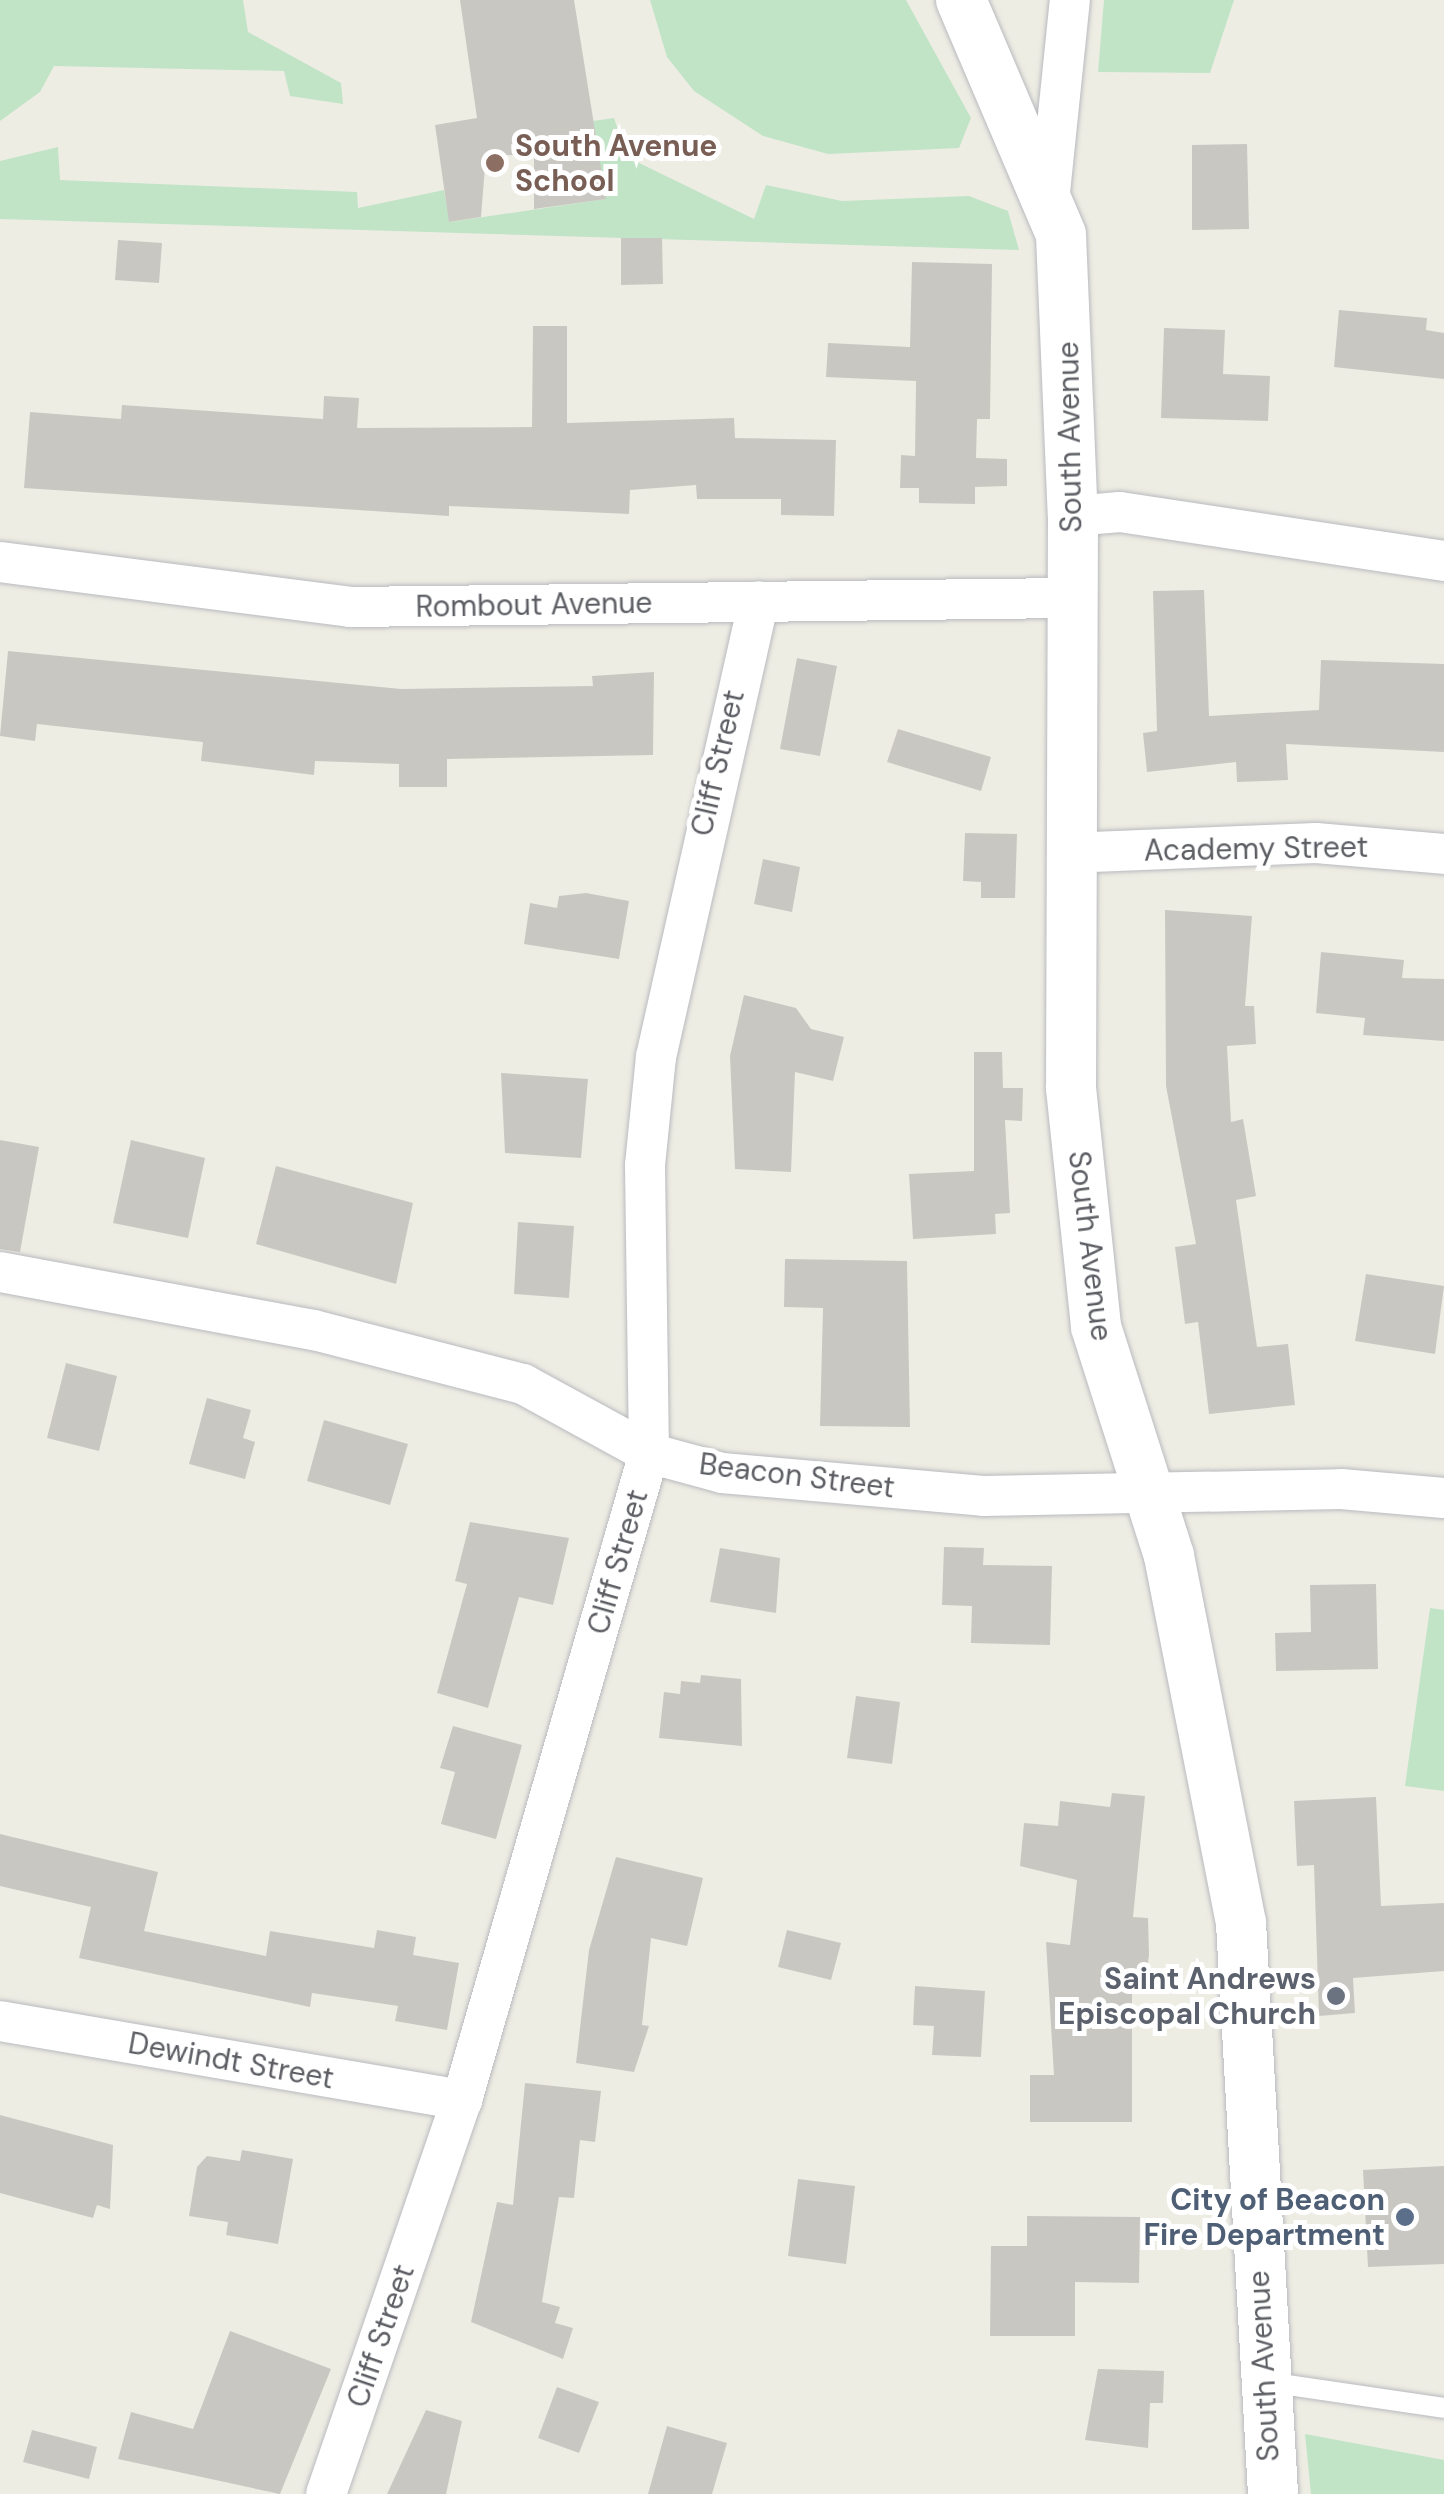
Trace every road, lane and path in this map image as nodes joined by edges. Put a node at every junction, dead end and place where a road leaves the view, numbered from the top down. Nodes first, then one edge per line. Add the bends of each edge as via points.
1 (961, 0) edge
2 (1070, 0) edge
3 (1049, 202) junction
4 (1072, 516) junction
5 (1444, 561) edge
6 (0, 562) edge
7 (1071, 598) junction
8 (758, 601) junction
9 (1067, 853) junction
10 (1444, 854) edge
11 (0, 1272) edge
12 (649, 1453) junction
13 (1444, 1498) edge
14 (1144, 1499) junction
15 (0, 2021) edge
16 (462, 2100) junction
17 (1264, 2381) junction
18 (1444, 2408) edge
19 (326, 2494) edge
20 (1273, 2494) edge

1 - 3 street, South Avenue
2 - 3 street
3 - 4 street, South Avenue via 1064,274
4 - 5 street via 1120,512
4 - 7 street, South Avenue
6 - 8 street, Rombout Avenue via 350,607
7 - 8 street, Rombout Avenue
7 - 9 street, South Avenue
8 - 12 street, Cliff Street via 656,1056 645,1165
9 - 10 street, Academy Street via 1316,842
9 - 14 street, South Avenue via 1071,1088 1096,1327
11 - 12 street, Beacon Street via 314,1330 523,1384
12 - 14 street, Beacon Street via 722,1474
12 - 16 street, Cliff Street
13 - 14 street, Beacon Street via 1341,1489
14 - 17 street, South Avenue via 1169,1556 1241,1923
15 - 16 street, Dewindt Street
16 - 19 street, Cliff Street
17 - 18 lane
17 - 20 street, South Avenue

